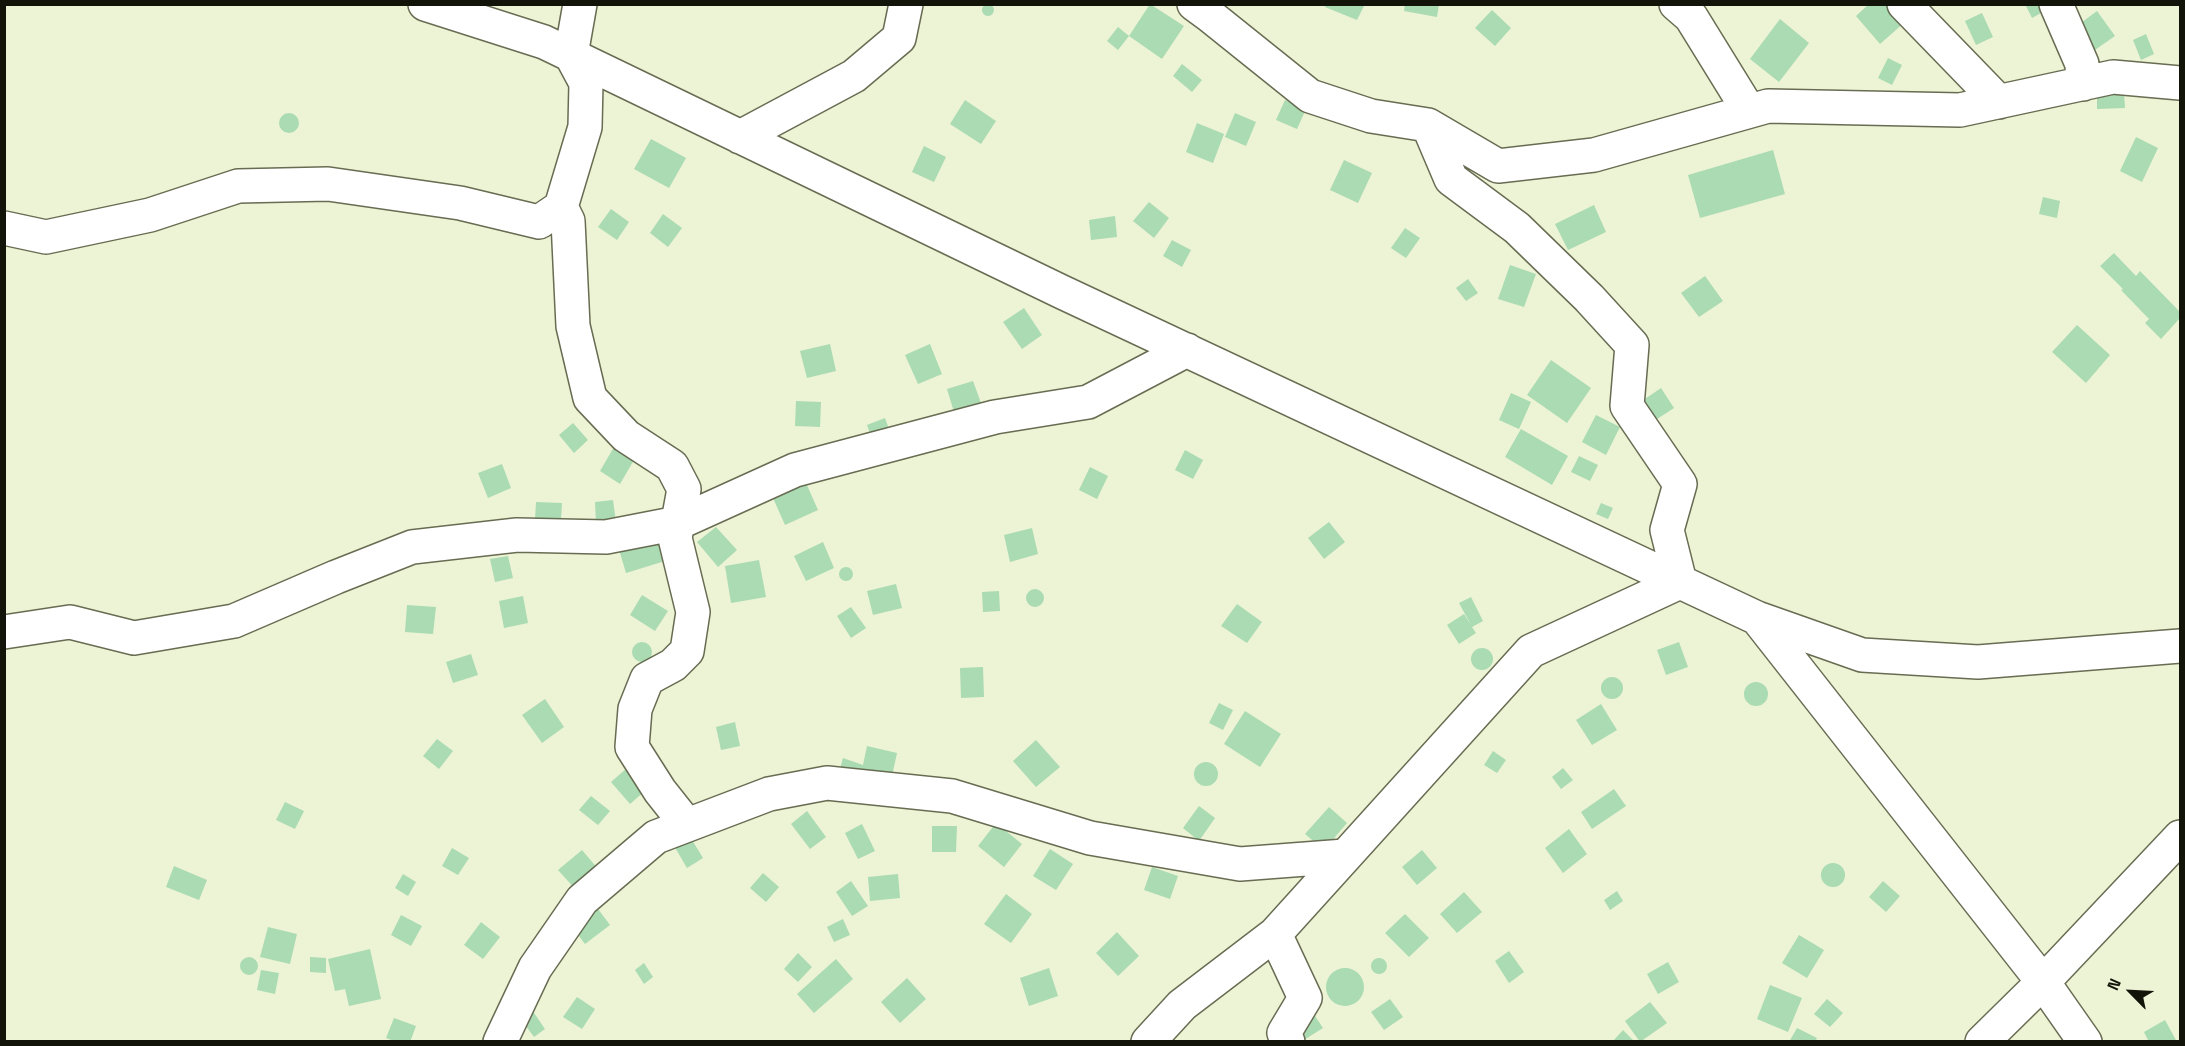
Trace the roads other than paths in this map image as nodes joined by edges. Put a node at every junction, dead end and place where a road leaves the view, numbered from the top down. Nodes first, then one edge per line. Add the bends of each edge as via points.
1 (425, 4) edge
2 (580, 4) edge
3 (906, 4) edge
4 (1676, 4) edge
5 (1905, 4) edge
6 (2056, 4) edge
7 (1206, 8) edge
8 (571, 55) junction
9 (2181, 83) edge
10 (2083, 84) junction
11 (1999, 102) junction
12 (1749, 111) junction
13 (1428, 125) junction
14 (740, 137) junction
15 (561, 207) junction
16 (4, 228) edge
17 (1187, 350) junction
18 (678, 522) junction
19 (1680, 582) junction
20 (1757, 618) junction
21 (4, 632) edge
22 (2181, 646) edge
23 (687, 825) junction
24 (2181, 837) edge
25 (1345, 856) junction
26 (1275, 934) junction
27 (2043, 982) junction
28 (500, 1041) edge
29 (1148, 1041) edge
30 (1288, 1041) edge
31 (1983, 1041) edge
32 (2085, 1041) edge

1 - 8 street via 544,42
2 - 8 street
3 - 14 street via 899,38 854,76
4 - 12 street via 1691,16
5 - 11 street
6 - 10 street via 2082,64
7 - 13 street via 1310,96 1371,116
8 - 14 street
8 - 15 street via 585,83 585,127
9 - 10 street via 2113,77
10 - 11 street
11 - 12 street via 1960,110 1768,106
12 - 13 street via 1594,155 1498,166
13 - 19 street via 1451,179 1516,228 1632,345 1627,406 1680,484 1667,530
14 - 17 street
15 - 16 street via 538,222 460,203 328,184 238,186 150,214 46,237
15 - 18 street via 568,220 573,326 590,398 626,436 672,466 684,489
17 - 18 street via 1088,402 995,417 795,471
17 - 19 street
18 - 21 street via 606,537 517,535 412,547 234,621 134,638 70,622
18 - 23 street via 675,538 693,612 687,651 673,665 648,679 635,709 633,747
19 - 20 street
19 - 25 street via 1531,651
20 - 22 street via 1862,655 1978,662
20 - 27 street
23 - 25 street via 769,794 827,783 952,796 1090,838 1240,864
23 - 28 street via 656,837 582,900 535,968
24 - 27 street
25 - 26 street
26 - 29 street via 1182,1005
26 - 30 street via 1305,998 1284,1033
27 - 31 street
27 - 32 street

